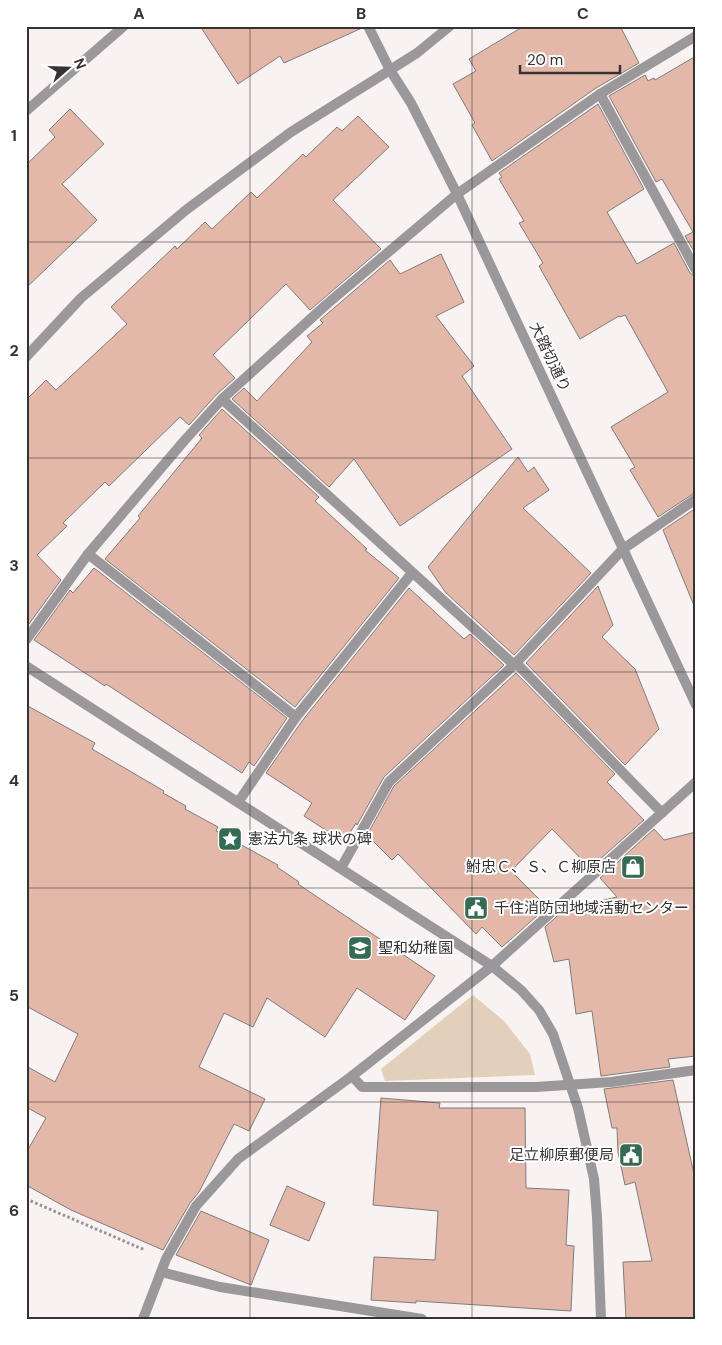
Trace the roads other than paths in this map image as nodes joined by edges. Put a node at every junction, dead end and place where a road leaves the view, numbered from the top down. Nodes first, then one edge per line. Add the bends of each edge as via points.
1 (124, 26) edge
2 (368, 26) edge
3 (450, 26) edge
4 (696, 36) edge
5 (390, 70) junction
6 (600, 94) junction
7 (26, 111) edge
8 (457, 194) junction
9 (696, 270) edge
10 (26, 357) edge
11 (222, 399) junction
12 (696, 499) edge
13 (623, 549) junction
14 (88, 554) junction
15 (412, 573) junction
16 (26, 640) edge
17 (515, 664) junction
18 (26, 666) edge
19 (696, 705) edge
20 (296, 717) junction
21 (696, 782) edge
22 (239, 801) junction
23 (662, 813) junction
24 (341, 868) junction
25 (492, 966) junction
26 (696, 1070) edge
27 (352, 1076) junction
28 (571, 1085) junction
29 (161, 1272) junction
30 (143, 1319) edge
31 (422, 1319) edge
32 (601, 1319) edge

1 - 7 street
2 - 5 street, 大踏切通り
3 - 5 street
4 - 6 street
5 - 8 street, 大踏切通り via 411,103
5 - 10 street via 291,132 186,210 81,298
6 - 8 street
6 - 9 street
8 - 11 street via 327,304
8 - 13 street, 大踏切通り
11 - 14 street
11 - 15 street
12 - 13 street
13 - 17 street
13 - 19 street, 大踏切通り
14 - 16 street
14 - 20 street
15 - 17 street
15 - 20 street
17 - 23 street
17 - 24 street via 389,782
18 - 22 street
20 - 22 street
21 - 23 street
22 - 24 street
23 - 25 street
24 - 25 street
25 - 27 street
25 - 28 street via 539,1010 553,1034
26 - 28 street
27 - 28 street via 362,1087
27 - 29 street via 238,1159 196,1206
28 - 32 street via 594,1179
29 - 30 street
29 - 31 street via 220,1287

